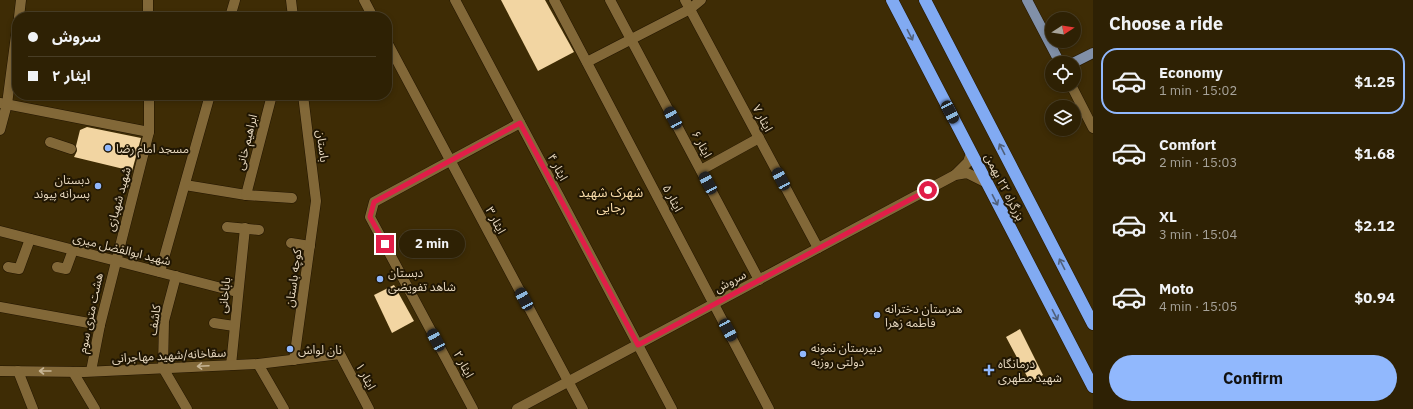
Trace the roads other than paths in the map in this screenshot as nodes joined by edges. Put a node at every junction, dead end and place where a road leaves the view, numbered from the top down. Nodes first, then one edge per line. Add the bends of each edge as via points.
1 (21, 0) edge
2 (148, 0) edge
3 (235, 0) edge
4 (291, 0) edge
5 (364, 0) edge
6 (455, 0) edge
7 (554, 0) edge
8 (610, 0) edge
9 (701, 0) edge
10 (892, 0) edge
11 (925, 0) edge
12 (1027, 0) edge
13 (687, 5) edge
14 (19, 12) edge
15 (148, 12) edge
16 (231, 12) edge
17 (292, 12) edge
18 (370, 12) edge
19 (632, 40) junction
20 (392, 51) edge
21 (1093, 53) edge
22 (12, 55) edge
23 (1056, 56) edge
24 (1081, 59) edge
25 (587, 62) junction
26 (1075, 92) edge
27 (149, 100) edge
28 (209, 100) edge
29 (271, 100) edge
30 (304, 100) edge
31 (3, 103) edge
32 (1091, 121) edge
33 (520, 123) junction
34 (0, 130) edge
35 (149, 132) junction
36 (759, 138) junction
37 (50, 142) dead end
38 (71, 148) dead end
39 (971, 153) junction
40 (450, 160) junction
41 (700, 170) junction
42 (956, 175) junction
43 (987, 183) junction
44 (185, 185) junction
45 (246, 195) junction
46 (292, 198) dead end
47 (316, 201) joint
48 (227, 227) dead end
49 (245, 228) junction
50 (259, 230) dead end
51 (0, 231) edge
52 (30, 239) junction
53 (291, 243) dead end
54 (310, 246) junction
55 (818, 248) junction
56 (73, 250) junction
57 (115, 261) junction
58 (8, 267) dead end
59 (57, 267) dead end
60 (160, 272) junction
61 (176, 276) junction
62 (759, 280) junction
63 (237, 292) junction
64 (714, 304) junction
65 (0, 307) edge
66 (214, 323) dead end
67 (1093, 324) edge
68 (100, 326) junction
69 (234, 326) junction
70 (638, 345) junction
71 (340, 354) joint
72 (294, 360) junction
73 (258, 364) junction
74 (231, 365) junction
75 (163, 368) junction
76 (0, 371) edge
77 (18, 371) junction
78 (92, 371) junction
79 (73, 372) junction
80 (568, 382) junction
81 (1093, 387) edge
82 (33, 409) edge
83 (95, 409) edge
84 (187, 409) edge
85 (284, 409) edge
86 (369, 409) edge
87 (473, 409) edge
88 (518, 409) edge
89 (583, 409) edge
90 (672, 409) edge
91 (769, 409) edge

1 - 14 street
2 - 15 street
3 - 16 street
4 - 17 street
5 - 18 street
6 - 33 street, ایثار ۴
7 - 25 street, ایثار ۵
8 - 19 street, ایثار ۶
9 - 13 street
10 -> 39 highway, بزرگراه ۲۲ بهمن
67 -> 11 highway, بزرگراه ۲۲ بهمن
12 - 23 main road
13 - 19 street
13 - 36 street, ایثار ۷
19 - 25 street
19 - 41 street, ایثار ۶
20 - 40 street, ایثار ۳
21 - 24 main road
22 - 31 street
25 - 64 street, ایثار ۵
26 - 32 street
27 - 35 street, شهید شهبازی
28 - 44 street
29 - 45 street, ابراهیم خانی
30 - 47 street, باستان
31 - 34 street
31 - 35 street
33 - 40 street
33 - 70 street, ایثار ۴
35 - 57 street, شهید شهبازی
36 - 41 street
36 - 55 street, ایثار ۷
37 - 38 street
39 - 42 street via 968,162
39 - 43 highway, بزرگراه ۲۲ بهمن
40 - 80 street, ایثار ۳
40 - 87 street, ایثار ۲ via 374,202 370,217
41 - 62 street, ایثار ۶
42 - 43 street via 967,173
42 - 55 street, سروش
43 -> 81 highway, بزرگراه ۲۲ بهمن
44 - 45 street
44 - 60 street
45 - 46 street
47 - 54 street, کوچه باستان
48 - 49 street
49 - 50 street
49 - 63 street, باباخانی
51 - 52 street, شهید ابوالفضل میری
52 - 56 street, شهید ابوالفضل میری
52 - 58 street via 19,269
53 - 54 street
54 - 72 street, کوچه باستان
55 - 62 street, سروش
56 - 57 street, شهید ابوالفضل میری
56 - 59 street via 66,269
57 - 60 street, شهید ابوالفضل میری
57 - 68 street, هشت متری سوم
60 - 61 street, شهید ابوالفضل میری
61 - 63 street, شهید ابوالفضل میری
61 - 75 street, کاشف via 164,321
62 - 64 street, سروش
63 - 69 street, باباخانی
64 - 70 street, سروش
64 - 91 street, ایثار ۵
65 - 68 street
66 - 69 street
68 - 78 street, هشت متری سوم
69 - 74 street, باباخانی
70 - 80 street, سروش
70 - 90 street, ایثار ۴
71 - 72 street, سقاخانه/شهید مهاجرانی
71 - 86 street, ایثار ۱
72 - 73 street, سقاخانه/شهید مهاجرانی
73 - 74 street, سقاخانه/شهید مهاجرانی
73 - 85 street
74 -> 75 street, سقاخانه/شهید مهاجرانی
75 - 78 street, سقاخانه/شهید مهاجرانی
75 - 84 street
76 - 77 street, سقاخانه/شهید مهاجرانی
79 -> 77 street, سقاخانه/شهید مهاجرانی
77 - 82 street
78 - 79 street, سقاخانه/شهید مهاجرانی
79 - 83 street
80 - 88 street, سروش
80 - 89 street, ایثار ۳

